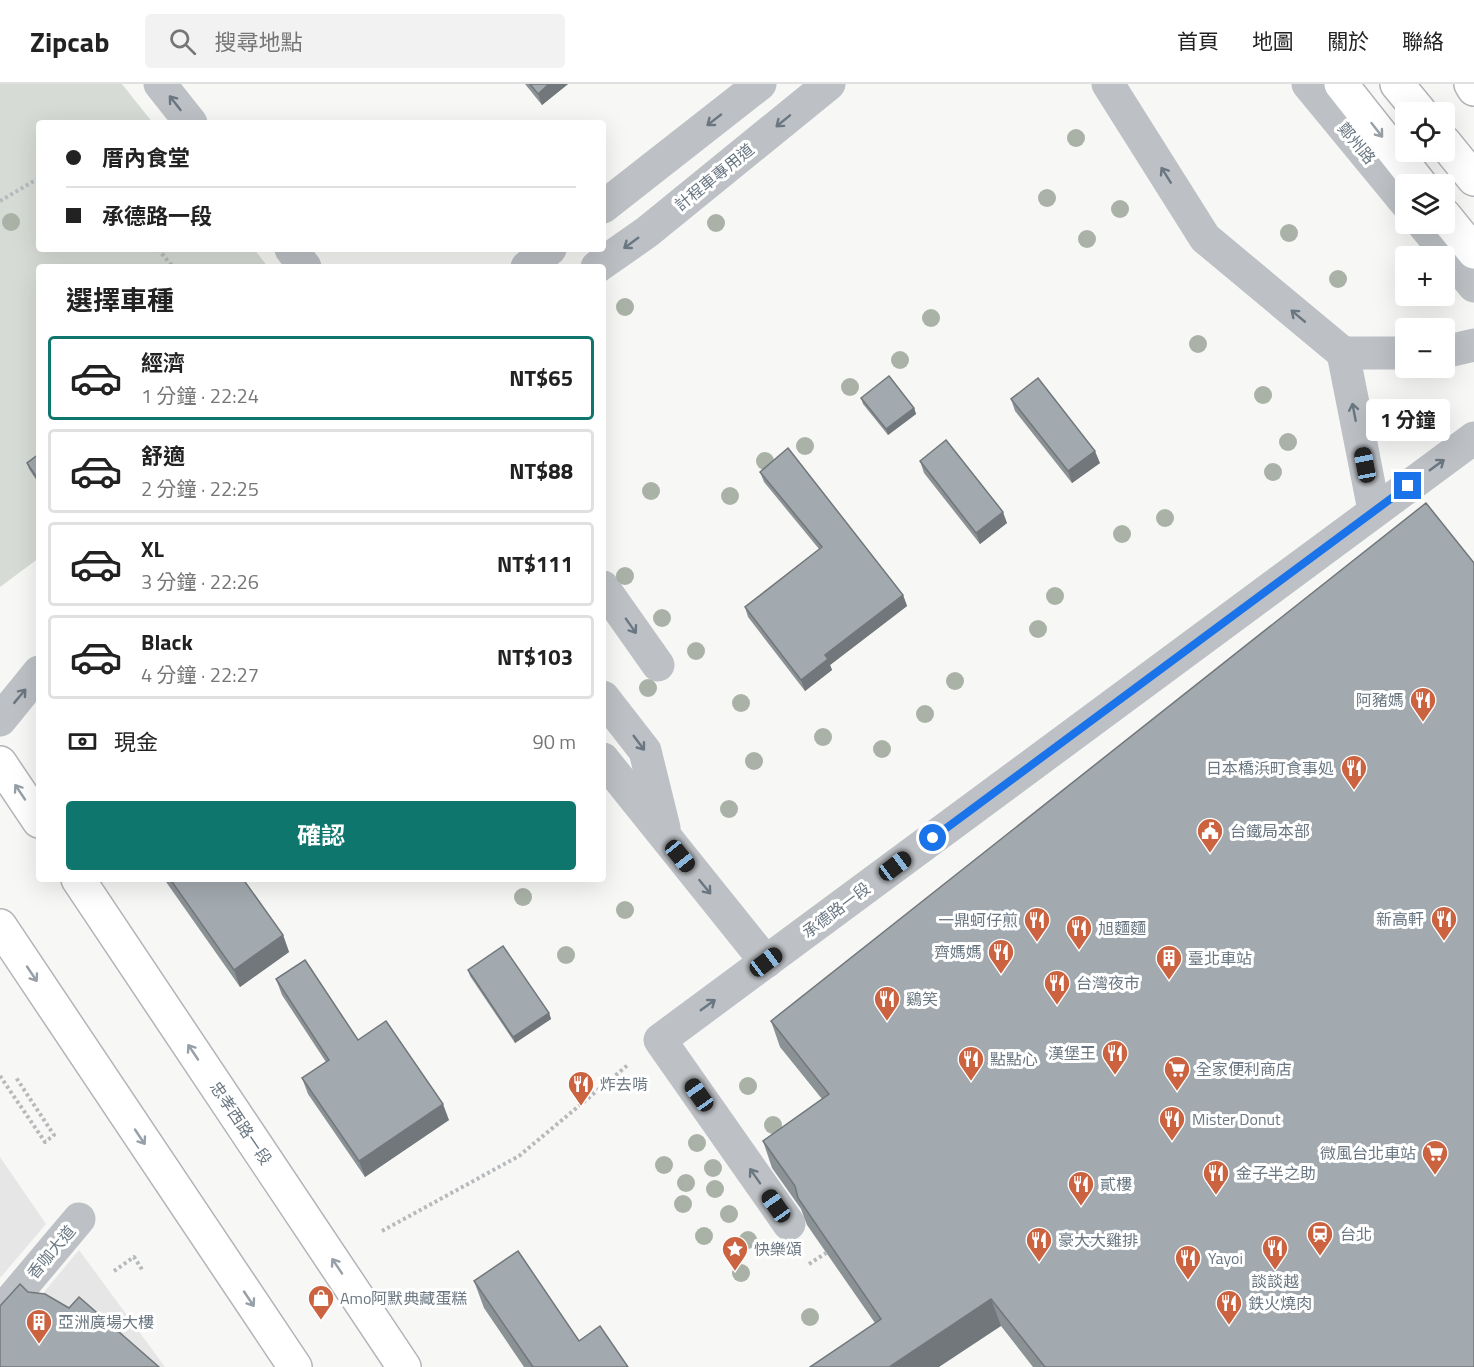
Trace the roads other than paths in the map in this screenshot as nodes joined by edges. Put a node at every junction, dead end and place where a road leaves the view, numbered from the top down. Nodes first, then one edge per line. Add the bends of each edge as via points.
1 (160, 84) edge
2 (760, 84) edge
3 (829, 84) edge
4 (1108, 84) edge
5 (1308, 84) edge
6 (1341, 84) edge
7 (1397, 84) edge
8 (1471, 84) edge
9 (1474, 88) edge
10 (1412, 102) edge
11 (189, 120) edge
12 (1455, 156) edge
13 (1412, 174) edge
14 (1474, 179) edge
15 (1395, 190) edge
16 (606, 205) edge
17 (1455, 229) edge
18 (1431, 234) edge
19 (293, 252) edge
20 (546, 252) edge
21 (1474, 252) edge
22 (303, 264) edge
23 (531, 264) edge
24 (601, 264) edge
25 (1474, 286) edge
26 (1474, 345) edge
27 (1455, 349) edge
28 (1343, 353) junction
29 (1395, 353) edge
30 (1474, 438) edge
31 (1374, 510) junction
32 (606, 591) edge
33 (658, 664) dead end
34 (36, 676) edge
35 (606, 701) edge
36 (0, 720) edge
37 (0, 763) edge
38 (606, 763) edge
39 (36, 817) edge
40 (666, 839) junction
41 (80, 882) edge
42 (0, 926) edge
43 (766, 962) junction
44 (79, 1219) dead end
45 (789, 1224) edge
46 (0, 1313) edge
47 (295, 1367) edge
48 (404, 1367) edge

11 -> 1 street
2 -> 16 street
3 -> 24 street, 計程車專用道 via 647,232
28 -> 4 street via 1205,237
5 - 15 street, 鄭州路
6 -> 13 main road
7 - 10 main road
8 - 9 main road
12 - 14 main road
17 - 21 main road
18 - 25 street
19 - 22 street
20 - 23 street
26 - 27 street
28 - 29 street
31 -> 28 street
31 -> 30 street, 承德路一段
31 - 43 street, 承德路一段
32 -> 33 street
36 -> 34 street
35 -> 40 street via 645,751
39 -> 37 main road
38 - 40 street
40 -> 43 street
48 -> 41 main road, 忠孝西路一段
42 -> 47 main road
45 -> 43 street, 承德路一段 via 660,1040
44 - 46 street, 香咖大道

